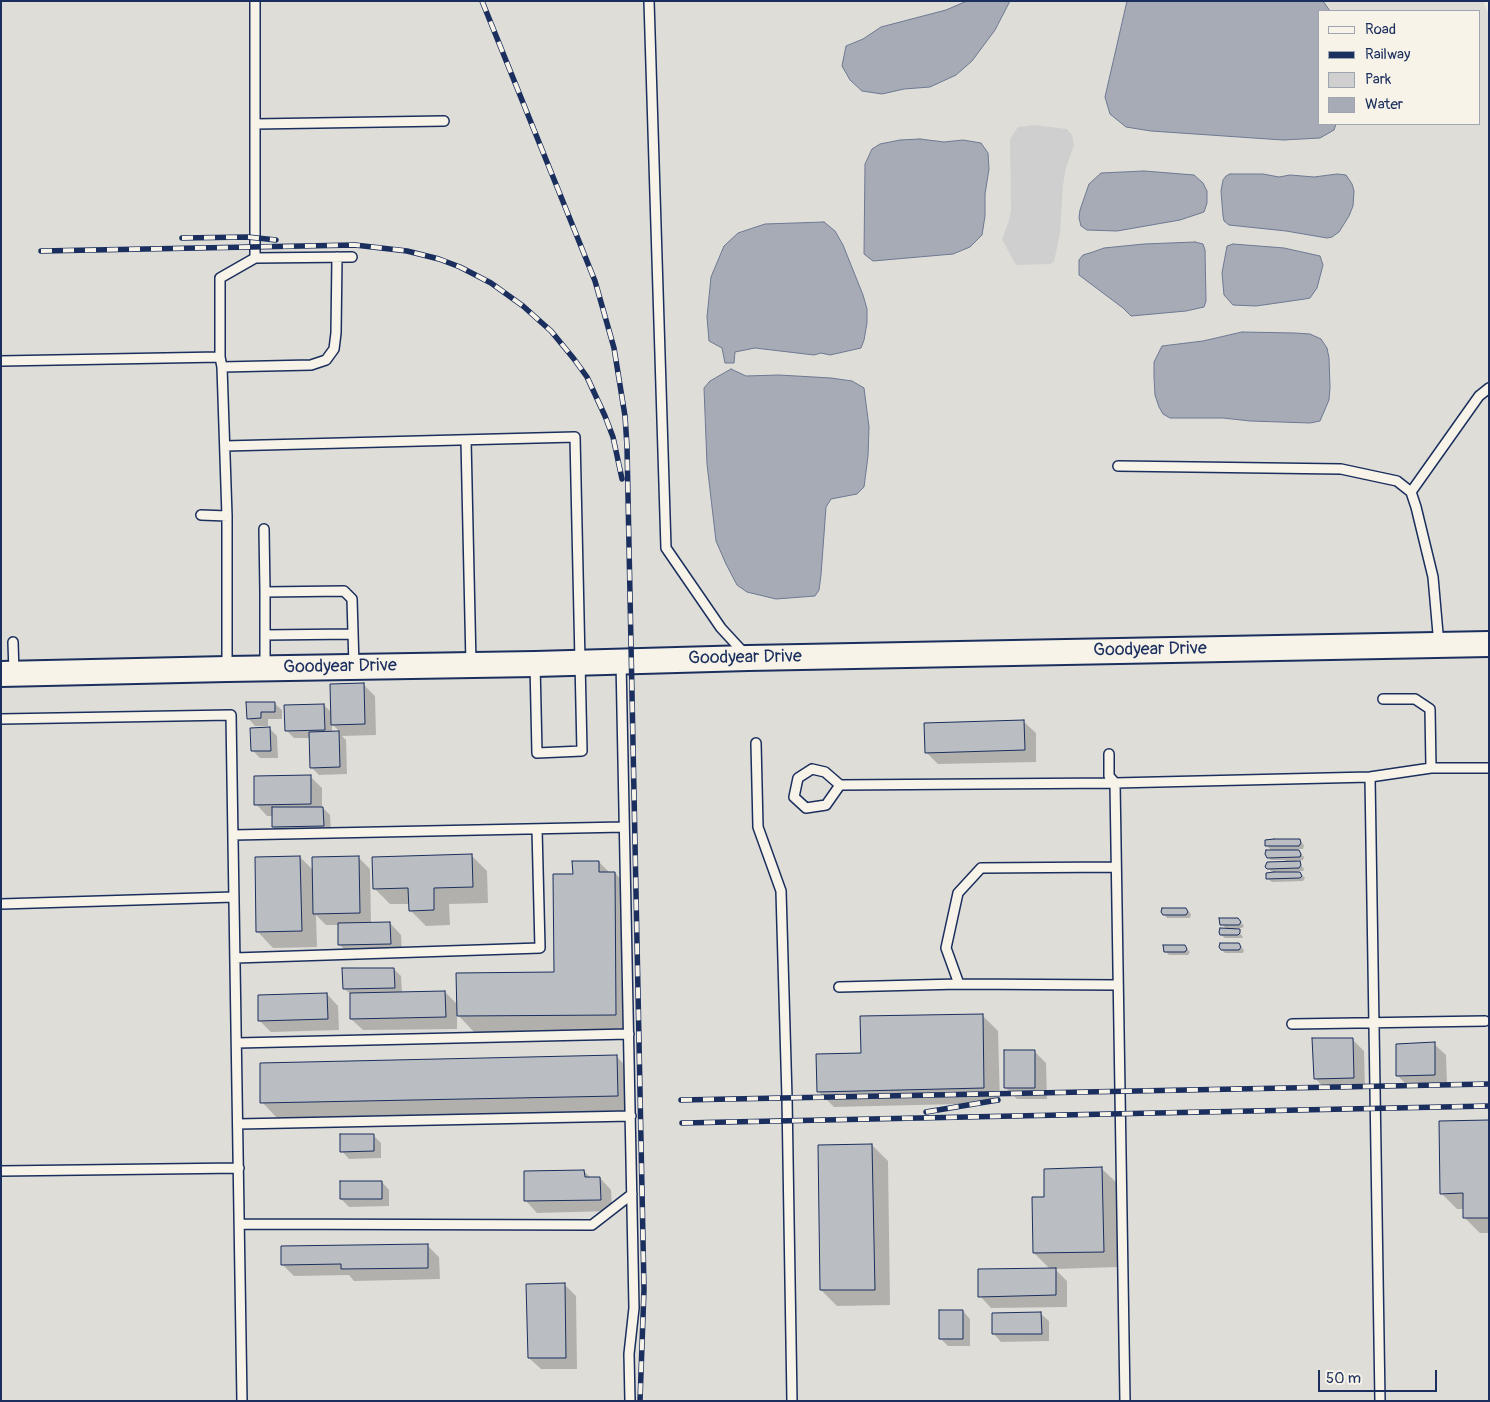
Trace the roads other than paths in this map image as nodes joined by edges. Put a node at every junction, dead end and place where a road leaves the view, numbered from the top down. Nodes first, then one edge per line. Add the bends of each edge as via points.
1 (255, 1) edge
2 (649, 1) edge
3 (444, 120) dead end
4 (255, 124) junction
5 (337, 257) junction
6 (352, 257) dead end
7 (255, 258) junction
8 (220, 357) junction
9 (1, 361) edge
10 (222, 367) junction
11 (1489, 388) edge
12 (466, 440) junction
13 (225, 446) junction
14 (1118, 466) dead end
15 (1411, 492) junction
16 (201, 515) dead end
17 (227, 516) junction
18 (264, 528) dead end
19 (265, 592) junction
20 (353, 634) junction
21 (265, 635) junction
22 (13, 642) dead end
23 (1489, 644) edge
24 (1439, 645) junction
25 (748, 658) junction
26 (621, 661) junction
27 (580, 663) junction
28 (471, 664) junction
29 (535, 664) junction
30 (354, 666) junction
31 (227, 668) junction
32 (265, 668) junction
33 (8, 674) edge
34 (1383, 699) dead end
35 (1, 719) edge
36 (756, 743) dead end
37 (1109, 754) dead end
38 (1432, 768) junction
39 (1489, 768) edge
40 (1370, 776) junction
41 (1115, 783) junction
42 (840, 785) junction
43 (624, 827) junction
44 (537, 828) junction
45 (233, 835) junction
46 (1116, 867) junction
47 (234, 897) junction
48 (1, 904) edge
49 (235, 958) junction
50 (959, 984) junction
51 (1118, 985) junction
52 (839, 987) dead end
53 (1486, 1021) dead end
54 (1374, 1023) junction
55 (1292, 1024) dead end
56 (629, 1034) junction
57 (237, 1043) junction
58 (631, 1116) junction
59 (238, 1124) junction
60 (239, 1168) junction
61 (1, 1172) edge
62 (632, 1194) junction
63 (240, 1224) junction
64 (242, 1401) edge
65 (630, 1401) edge
66 (792, 1401) edge
67 (1125, 1401) edge
68 (1380, 1401) edge

1 - 4 lane
2 - 25 lane via 666,548 721,628
3 - 4 lane
4 - 7 lane
5 - 6 lane
5 - 7 lane
5 - 10 lane via 336,333 334,349 326,360 311,365
7 - 8 lane via 220,278
8 - 9 lane
8 - 10 lane
10 - 13 lane
11 - 15 lane via 1479,396
12 - 13 lane
12 - 27 lane via 576,437
12 - 28 lane
13 - 17 lane
14 - 15 lane via 1341,469 1397,481
15 - 24 lane via 1433,578
16 - 17 lane
17 - 31 lane
18 - 19 lane
19 - 20 lane via 344,591 352,598
19 - 21 lane
20 - 21 lane
20 - 30 lane
21 - 32 lane
22 - 33 lane
23 - 24 street, Goodyear Drive
24 - 25 street, Goodyear Drive
25 - 26 street, Goodyear Drive
26 - 27 street, Goodyear Drive
26 - 43 lane
27 - 29 street, Goodyear Drive
27 - 29 lane via 582,751 538,753
28 - 29 street, Goodyear Drive
28 - 30 street, Goodyear Drive
30 - 32 street, Goodyear Drive
31 - 32 street, Goodyear Drive
31 - 33 street, Goodyear Drive
34 - 38 lane via 1416,698 1430,709
35 - 45 lane via 231,715
36 - 66 lane via 758,827 782,891
37 - 41 lane via 1109,776
38 - 39 lane
38 - 40 lane
40 - 41 lane
40 - 54 lane
41 - 42 lane
41 - 46 lane
42 - 42 lane via 825,772 812,769 798,778 794,797 806,808 826,805
43 - 44 lane
43 - 56 lane
44 - 45 lane
44 - 49 lane via 540,948
45 - 47 lane
46 - 50 lane via 981,868 958,893 946,948
46 - 51 lane
47 - 48 lane
47 - 49 lane
49 - 57 lane
50 - 51 lane
50 - 52 lane
51 - 67 lane
53 - 54 lane
54 - 55 lane
54 - 68 lane
56 - 57 lane
56 - 58 lane
57 - 59 lane
58 - 59 lane
58 - 62 lane
59 - 60 lane
60 - 61 lane
60 - 63 lane
62 - 63 lane via 592,1225
62 - 65 lane via 634,1308
63 - 64 lane

